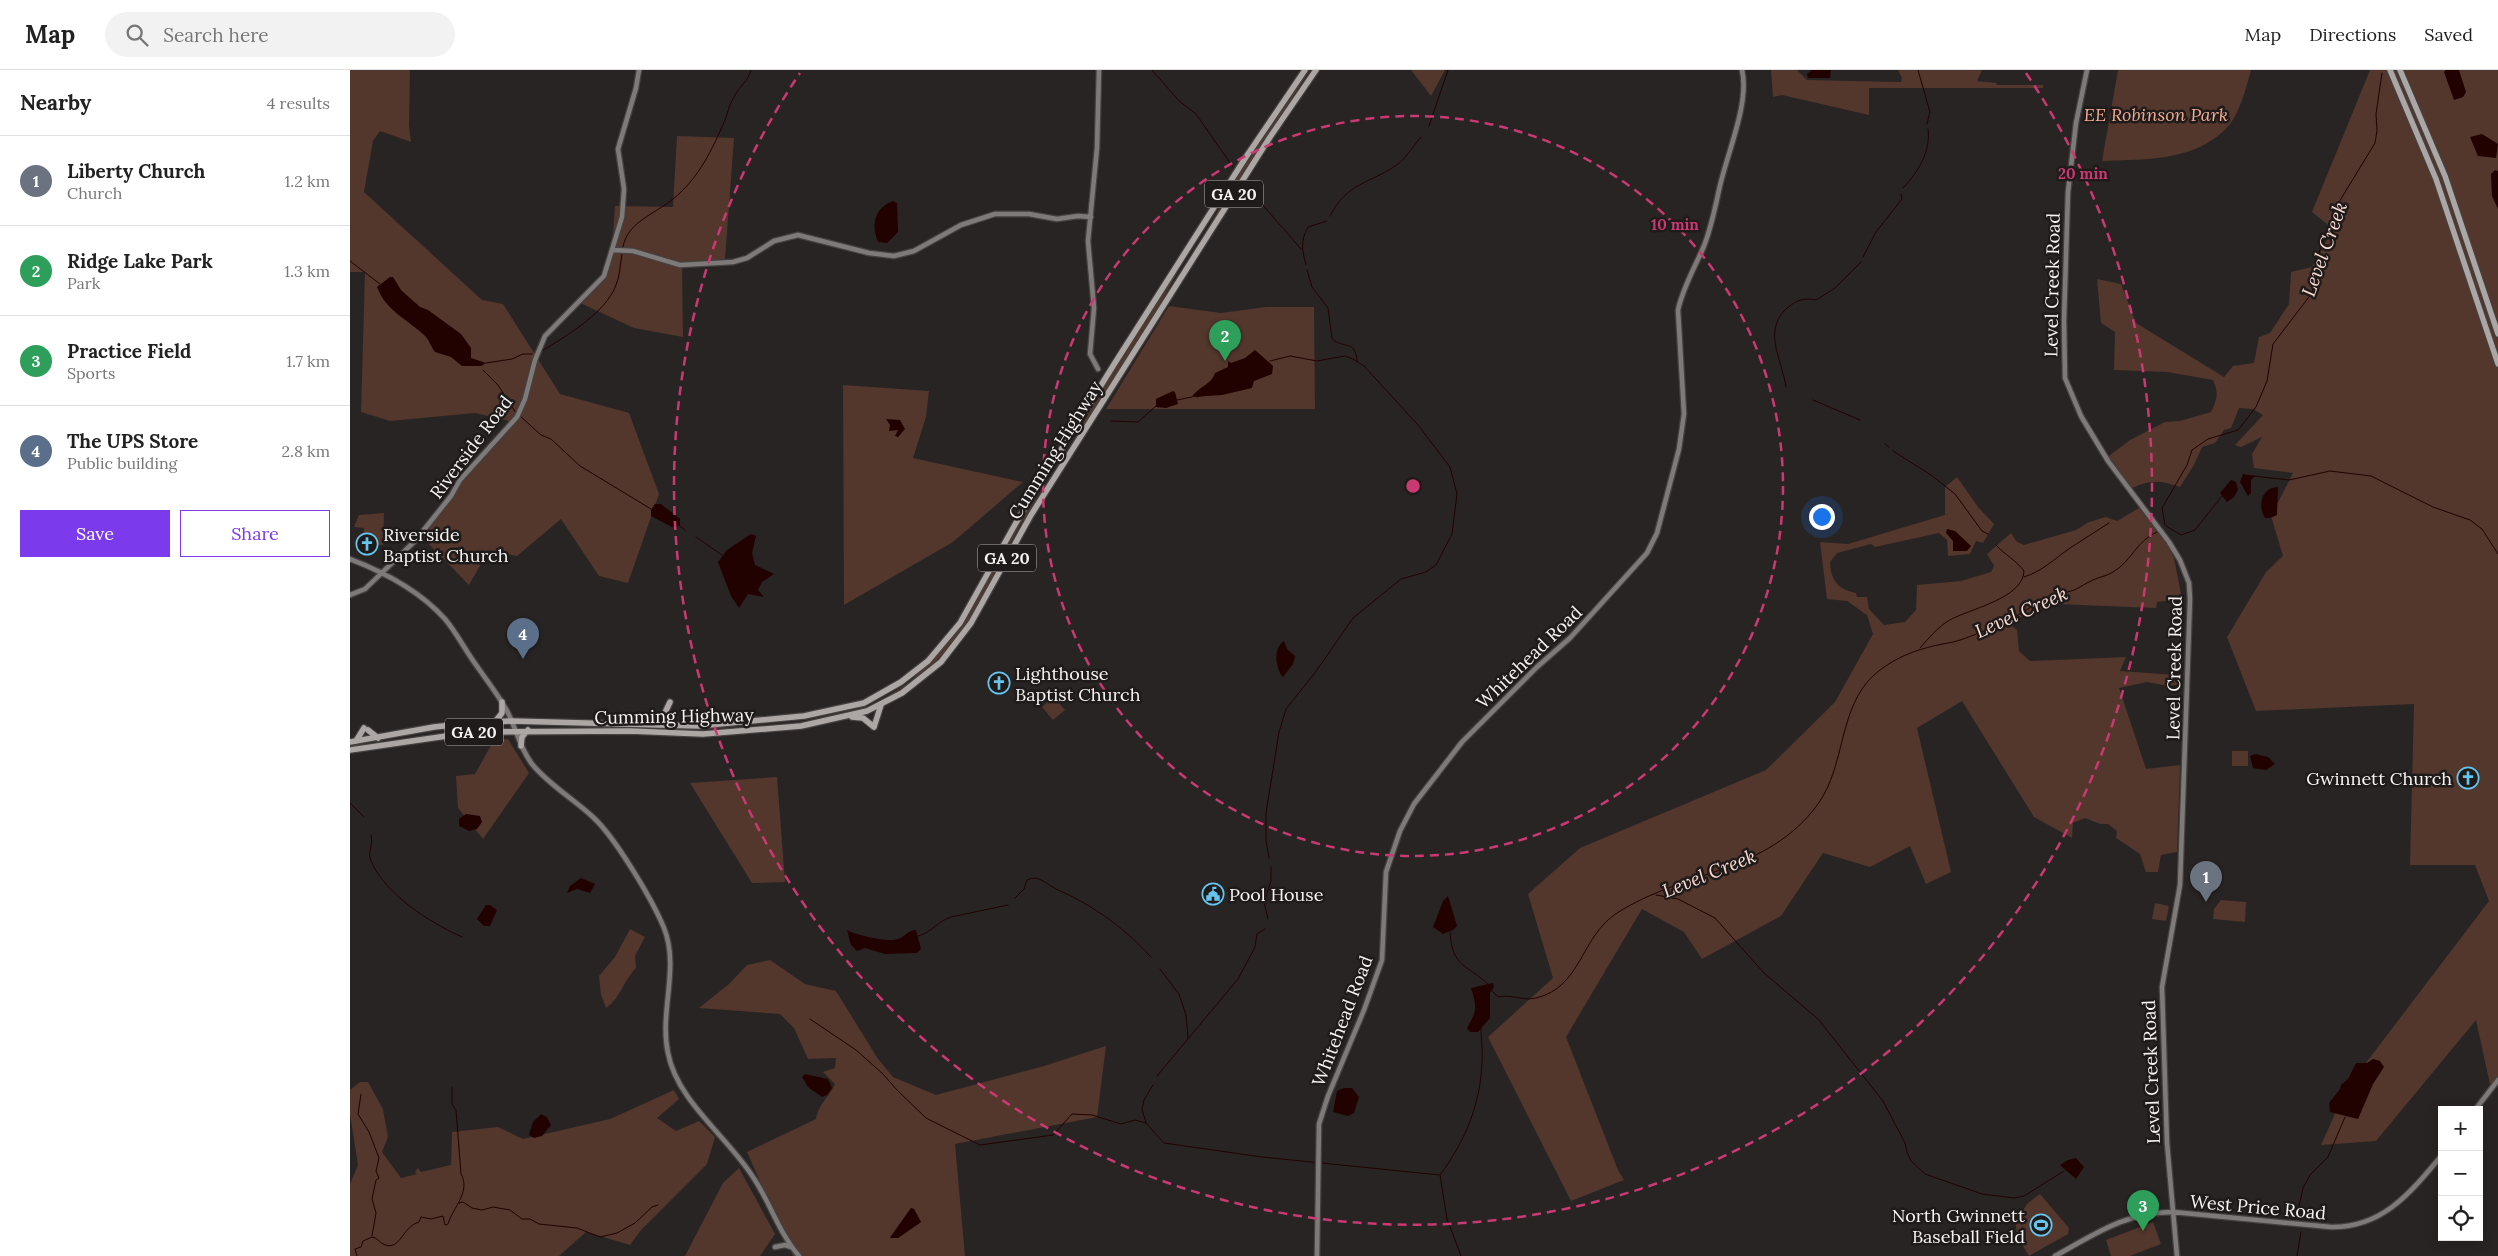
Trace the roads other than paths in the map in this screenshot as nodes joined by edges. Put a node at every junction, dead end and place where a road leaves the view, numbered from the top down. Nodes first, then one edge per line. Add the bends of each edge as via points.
1 (639, 70) edge
2 (1099, 70) edge
3 (1305, 70) edge
4 (1316, 70) edge
5 (1742, 70) edge
6 (2086, 70) edge
7 (2390, 70) edge
8 (2400, 70) edge
9 (1090, 217) junction
10 (612, 250) junction
11 (2498, 334) edge
12 (2498, 364) edge
13 (1098, 369) dead end
14 (350, 559) edge
15 (382, 573) junction
16 (350, 595) edge
17 (502, 702) junction
18 (670, 702) dead end
19 (881, 705) junction
20 (847, 717) junction
21 (511, 721) junction
22 (495, 722) junction
23 (652, 724) junction
24 (528, 730) junction
25 (514, 731) junction
26 (378, 738) junction
27 (353, 742) edge
28 (521, 746) junction
29 (350, 750) edge
30 (2498, 1080) edge
31 (2478, 1106) edge
32 (2438, 1159) edge
33 (2173, 1212) junction
34 (776, 1247) dead end
35 (792, 1248) junction
36 (798, 1256) edge
37 (1317, 1256) edge
38 (2055, 1256) edge
39 (2177, 1256) edge

1 - 10 street, Riverside Road via 618,149 624,202
2 - 9 street via 1097,148
3 - 23 highway, Cumming Highway / GA 20 via 1118,358 960,623 928,661 864,703 833,711 730,724
4 - 19 highway, Cumming Highway / GA 20 via 1031,515 962,636 930,671
5 - 37 street, Whitehead Road via 1741,102 1716,208 1678,310 1684,414 1679,449 1656,533 1639,564 1570,638 1462,742 1414,804 1400,831 1386,872 1382,960 1319,1124
6 - 33 street, Level Creek Road via 2068,192 2065,378 2081,416 2108,461 2169,542 2187,576 2189,591 2180,885 2162,987
7 - 12 highway via 2436,179
8 - 11 highway via 2445,176
9 - 10 street via 1057,219 1029,214 995,214 961,225 914,251 894,256 798,235 774,241 747,258 733,262 680,266 633,251
9 - 13 street via 1088,241 1094,308 1090,351
10 - 15 street, Riverside Road via 604,276 545,336 516,417 460,480 426,530
14 - 15 street
15 - 16 street, Riverside Road via 365,589
15 - 17 street via 424,600 445,620
17 - 21 street
17 - 22 highway via 502,713
18 - 23 highway via 663,717
19 - 20 highway, Cumming Highway / GA 20
19 - 20 highway via 874,727 863,718
20 - 24 highway, Cumming Highway / GA 20 via 801,726 703,734
21 - 22 highway, Cumming Highway / GA 20
21 - 23 highway, Cumming Highway / GA 20
21 - 25 street
22 - 26 highway, Cumming Highway / GA 20 via 434,727
24 - 25 highway, Cumming Highway / GA 20
24 - 28 highway via 522,737
25 - 28 street
25 - 29 highway, Cumming Highway / GA 20 via 454,733
26 - 27 highway, Cumming Highway / GA 20
26 - 27 highway via 366,729
28 - 35 street via 542,774 607,832 660,920 670,958 666,1037 672,1070 688,1097 732,1147 754,1178
30 - 31 street
32 - 33 street, West Price Road via 2398,1203 2380,1216 2356,1226 2331,1228
33 - 38 street, West Price Road via 2132,1217
33 - 39 street, Level Creek Road
34 - 35 street via 785,1245
35 - 36 street

